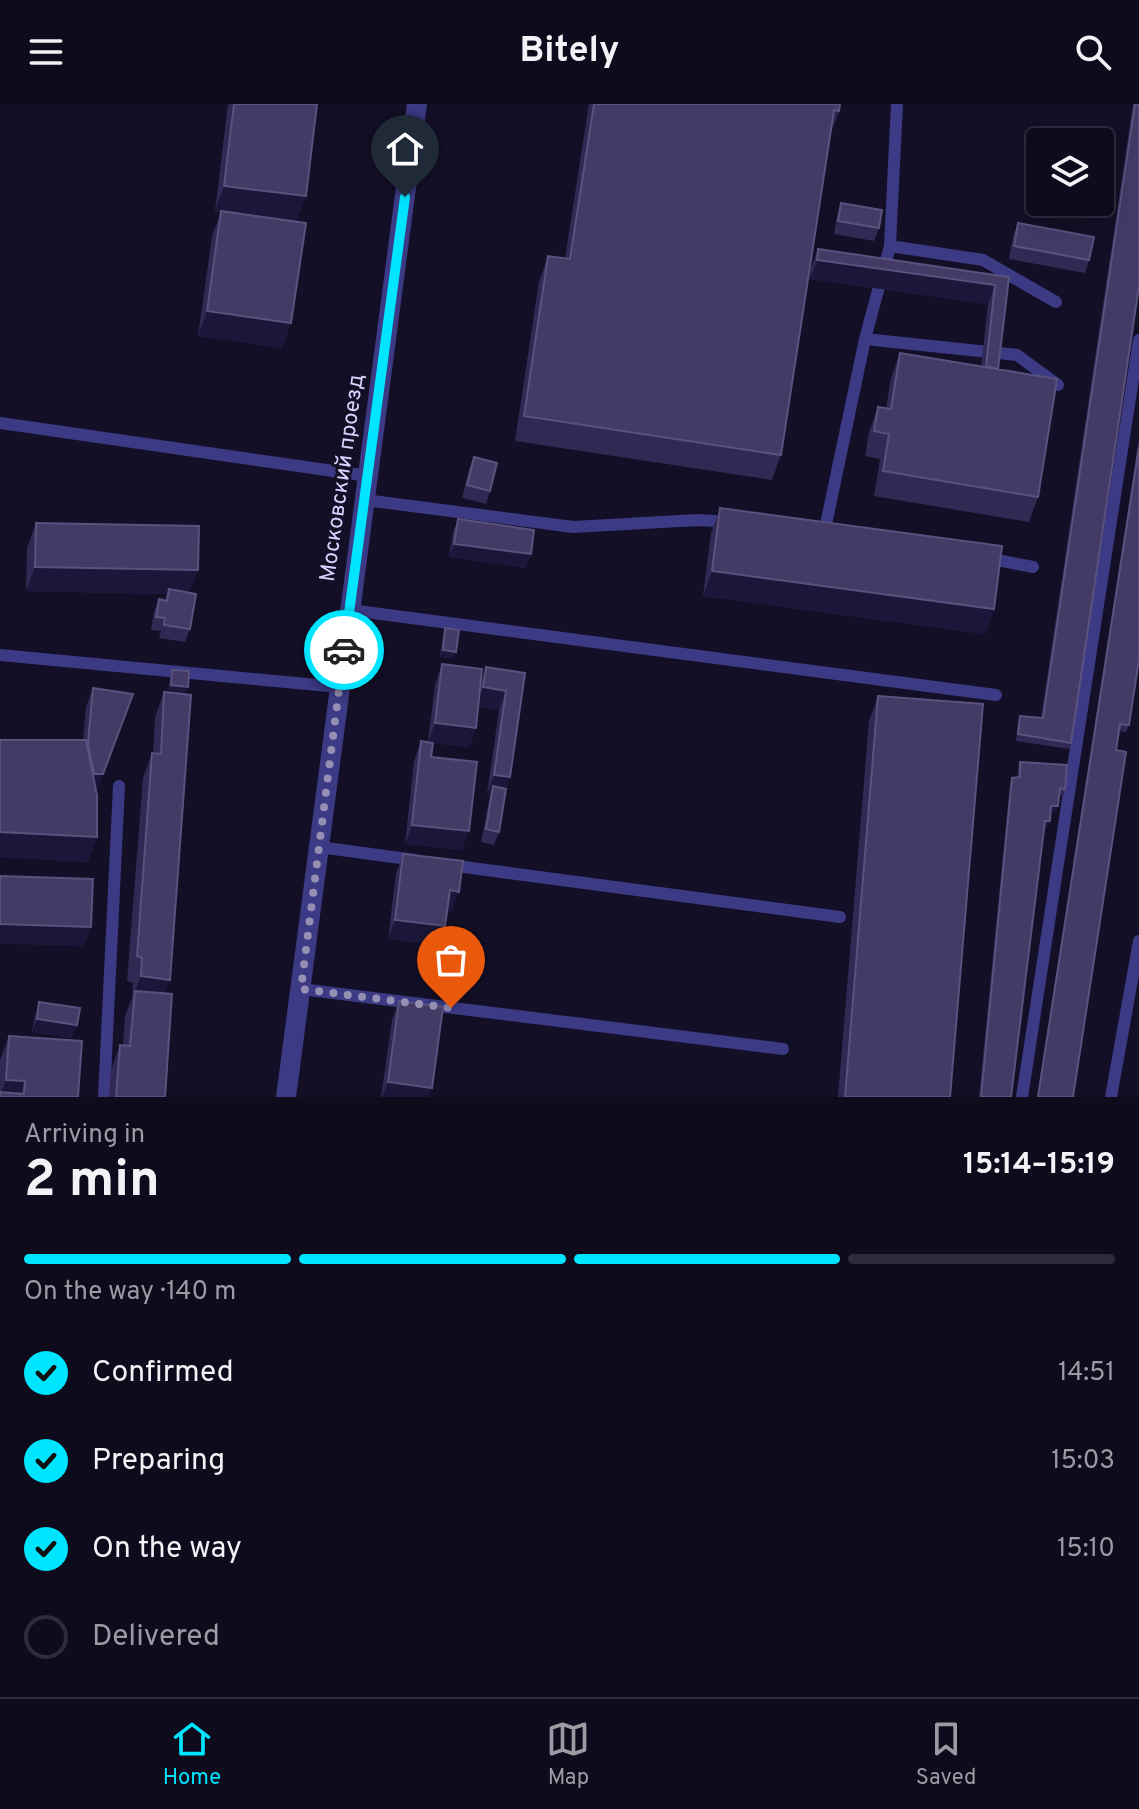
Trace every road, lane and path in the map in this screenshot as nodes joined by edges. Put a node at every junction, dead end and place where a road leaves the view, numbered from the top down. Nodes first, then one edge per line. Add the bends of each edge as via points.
1 (417, 104) edge
2 (897, 104) edge
3 (890, 246) junction
4 (1056, 302) dead end
5 (865, 339) junction
6 (1139, 340) edge
7 (1058, 385) edge
8 (0, 423) edge
9 (368, 476) junction
10 (365, 500) junction
11 (740, 523) edge
12 (811, 528) edge
13 (825, 529) junction
14 (840, 532) edge
15 (974, 556) edge
16 (1033, 567) dead end
17 (350, 610) junction
18 (0, 655) edge
19 (339, 687) junction
20 (996, 695) dead end
21 (119, 786) dead end
22 (319, 847) junction
23 (840, 917) dead end
24 (1139, 941) edge
25 (301, 989) junction
26 (783, 1049) dead end
27 (104, 1097) edge
28 (286, 1097) edge
29 (1022, 1097) edge
30 (1111, 1097) edge

1 - 9 street, Московский проезд
2 - 3 lane
3 - 4 lane via 983,260
3 - 5 lane
5 - 7 lane via 1017,355
5 - 13 lane
6 - 29 lane
8 - 9 lane
9 - 10 street, Московский проезд
10 - 11 lane via 573,527 697,520
10 - 17 street, Московский проезд
12 - 13 lane
13 - 14 lane
15 - 16 lane
17 - 19 street, Московский проезд
17 - 20 lane
18 - 19 lane
19 - 22 street, Московский проезд
21 - 27 lane
22 - 23 lane
22 - 25 street, Московский проезд
24 - 30 lane
25 - 26 lane
25 - 28 street, Московский проезд

